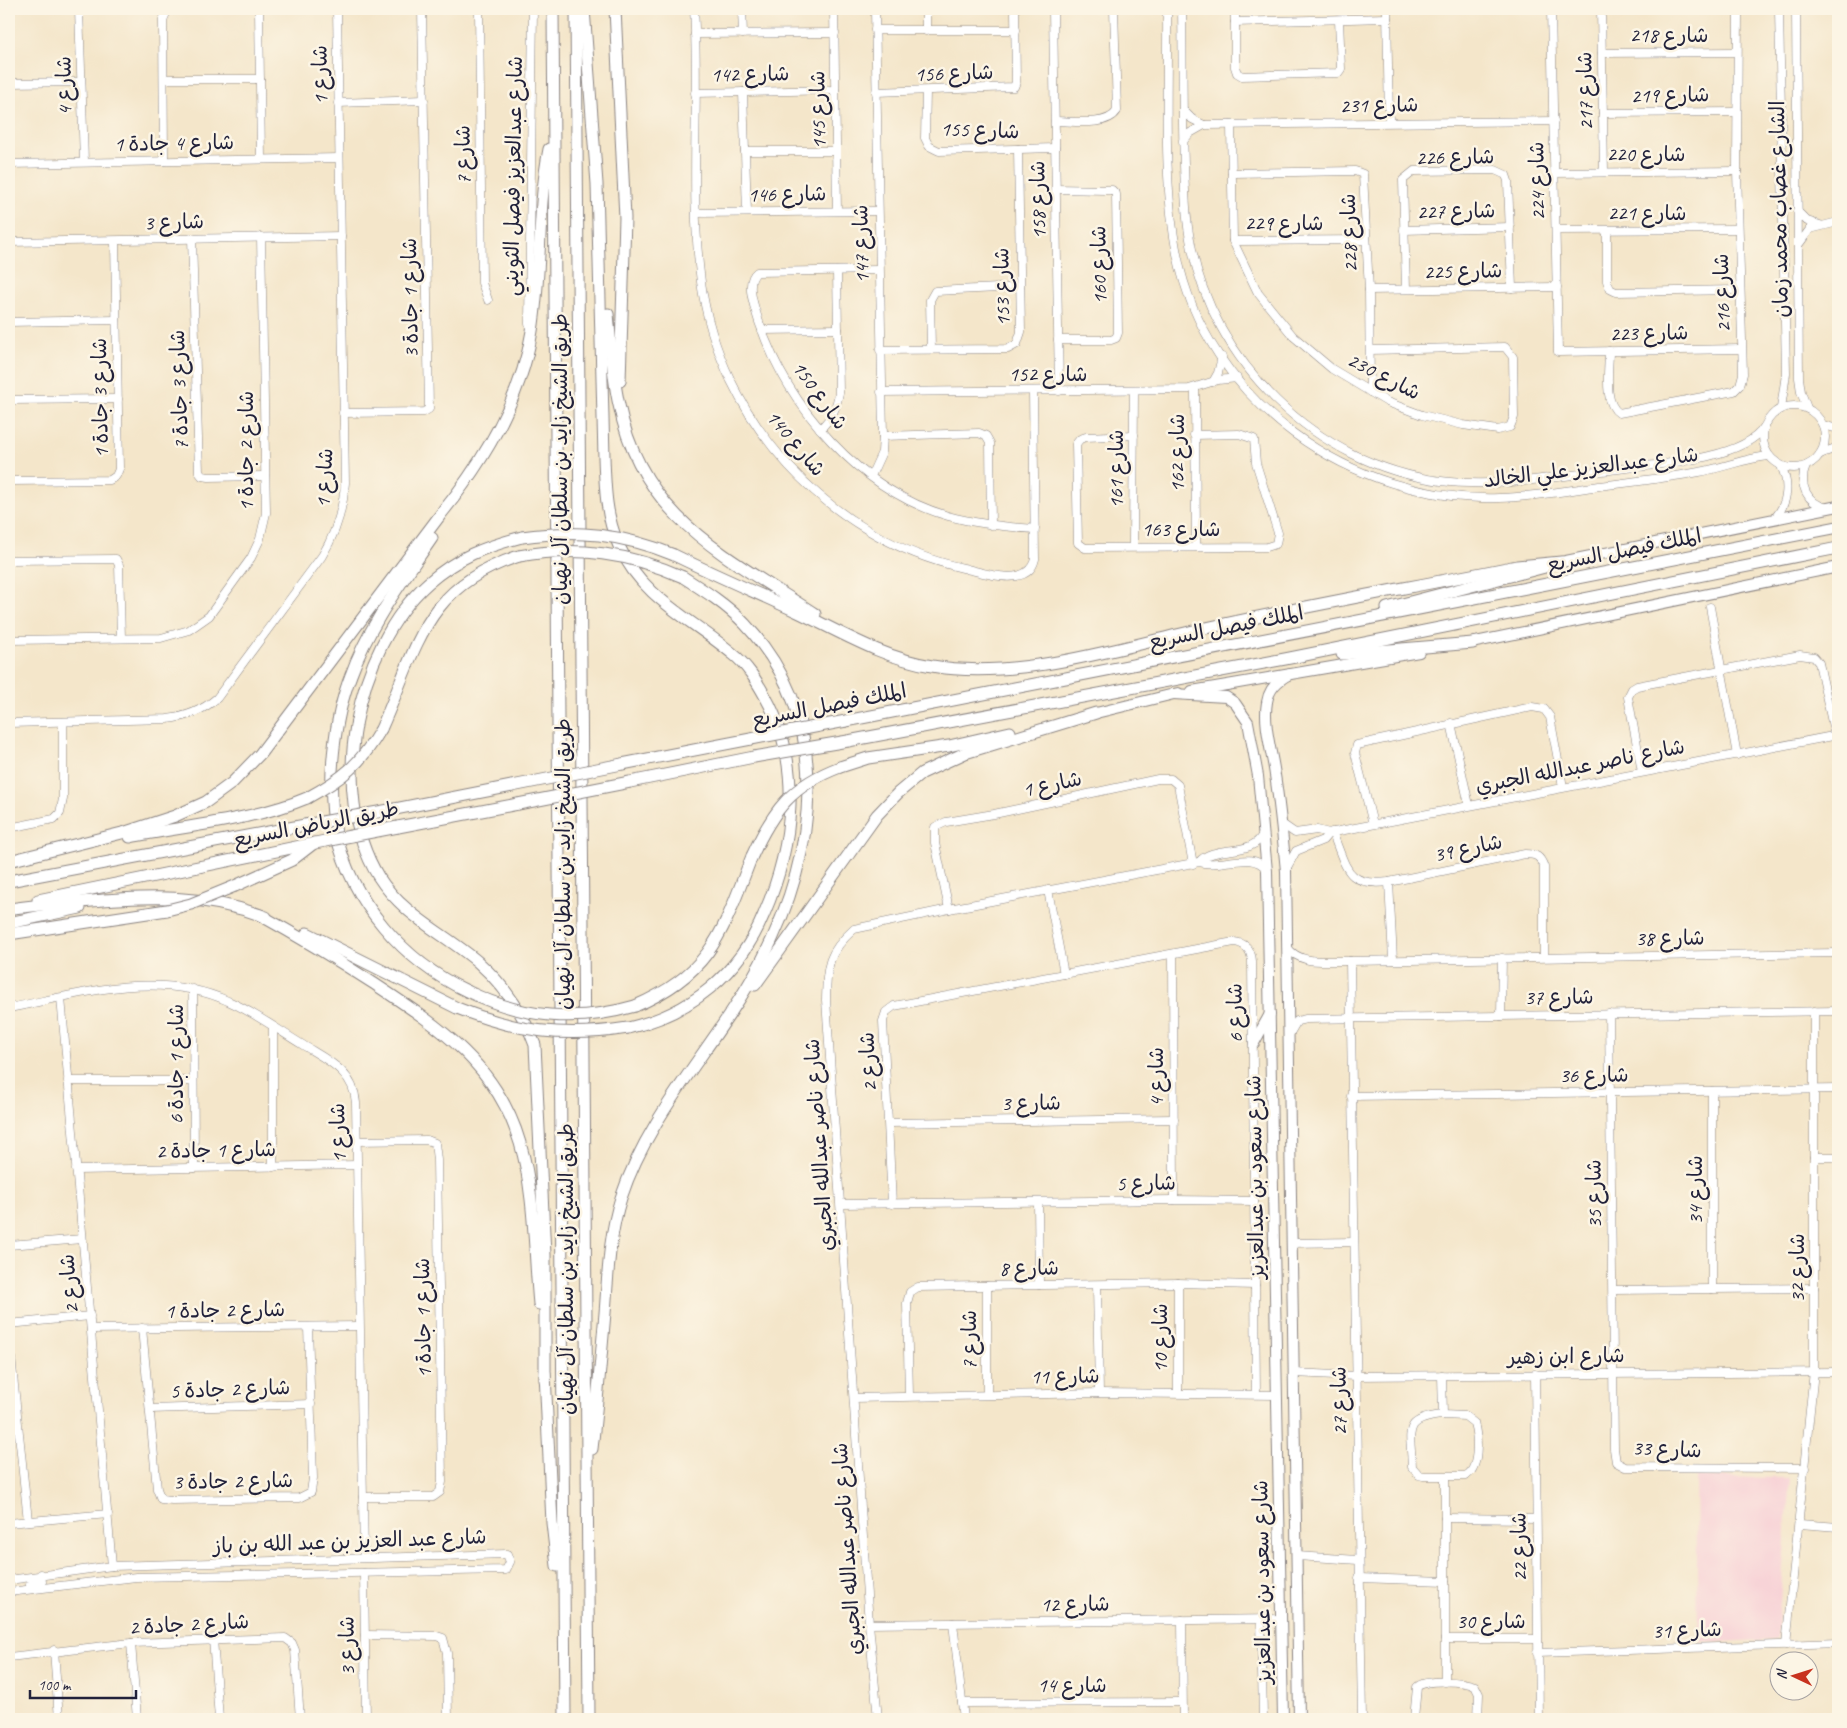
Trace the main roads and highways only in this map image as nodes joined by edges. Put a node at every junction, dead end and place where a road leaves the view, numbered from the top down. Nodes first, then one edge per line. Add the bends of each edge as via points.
1 (553, 9) edge
2 (576, 9) edge
3 (584, 9) edge
4 (614, 9) edge
5 (554, 130) junction
6 (601, 281) junction
7 (619, 406) junction
8 (459, 494) junction
9 (1834, 507) edge
10 (1838, 527) edge
11 (1838, 548) edge
12 (1561, 562) junction
13 (1838, 566) edge
14 (1328, 626) junction
15 (1474, 643) junction
16 (865, 646) junction
17 (1285, 660) junction
18 (1290, 674) junction
19 (1173, 694) junction
20 (1096, 713) junction
21 (622, 764) joint
22 (1275, 774) junction
23 (1258, 776) junction
24 (630, 782) joint
25 (320, 841) junction
26 (60, 850) junction
27 (9, 862) edge
28 (9, 881) edge
29 (131, 898) junction
30 (9, 907) edge
31 (260, 915) junction
32 (9, 923) edge
33 (9, 934) edge
34 (1271, 1011) junction
35 (1254, 1043) road end
36 (1272, 1068) junction
37 (1290, 1124) junction
38 (654, 1125) junction
39 (1273, 1139) junction
40 (1290, 1139) junction
41 (545, 1380) junction
42 (586, 1504) junction
43 (564, 1614) junction
44 (565, 1719) edge
45 (589, 1719) edge
46 (1283, 1719) edge
47 (1299, 1719) edge

1 - 5 highway, طريق الشيخ زايد بن سلطان آل نهيان
2 - 42 highway, طريق الشيخ زايد بن سلطان آل نهيان
3 - 6 highway
4 - 7 highway via 625,218
5 - 8 highway via 544,180 530,344 505,415
5 - 43 highway, طريق الشيخ زايد بن سلطان آل نهيان
6 - 7 highway via 608,312
6 - 31 highway, bridge via 606,499 619,546 646,588 735,655 754,676 777,717 786,743 790,772 787,844 780,874 750,943 731,968 693,1001 667,1016 628,1028 558,1034 523,1030 457,1008 301,930
7 - 16 highway via 636,459 670,511 734,560
8 - 20 highway, bridge via 365,641 350,676 340,711 332,792 335,831 356,887 401,947 429,970 467,991 521,1012 559,1017 597,1015 635,1006 670,990 703,960 719,936 765,828 781,806 807,782 868,758 949,746
8 - 26 highway via 260,754 232,783 206,802 175,816
9 - 12 main road, الملك فيصل السريع
10 - 14 highway, الملك فيصل السريع
11 - 17 highway, الملك فيصل السريع
12 - 14 highway via 1357,615
12 - 16 highway via 1509,568 1009,669 934,667 902,660
13 - 15 main road
14 - 21 highway, الملك فيصل السريع, bridge
15 - 17 highway
15 - 18 main road
16 - 41 highway, bridge via 674,555 641,543 599,534 565,532 522,537 472,552 449,566 418,594 397,620 374,663 358,712 353,745 353,793 366,853 379,877 412,916 477,961 506,990 526,1022 535,1045 545,1255
17 - 24 highway, الملك فيصل السريع, bridge
18 - 19 main road
18 - 22 main road, شارع سعود بن عبدالعزيز via 1278,680 1267,702 1266,720
19 - 20 main road
19 - 23 main road, شارع سعود بن عبدالعزيز via 1226,697 1235,703 1248,722
20 - 38 highway via 965,754 922,773 898,793 877,815 818,894
21 - 28 highway, طريق الرياض السريع, bridge
22 - 23 main road via 1267,770
22 - 37 main road, شارع سعود بن عبدالعزيز via 1286,871
23 - 34 main road, شارع سعود بن عبدالعزيز via 1267,871
24 - 25 highway, طريق الرياض السريع, bridge
25 - 30 highway, طريق الرياض السريع
25 - 33 highway, bridge via 292,860 192,904
26 - 27 highway
26 - 38 highway, bridge via 294,804 350,771 368,752 381,729 411,655 435,610 473,576 519,556 566,550 607,553 638,560 683,578 724,605 745,624 781,674 804,732 808,792 802,856 792,892 760,964
29 - 30 highway
29 - 31 highway via 180,897 220,903
29 - 32 highway
31 - 41 highway via 309,942 430,1021 476,1062 499,1094 520,1144 528,1181
34 - 35 main road
34 - 36 main road, شارع سعود بن عبدالعزيز
36 - 37 main road via 1279,1080 1279,1120
36 - 39 main road, شارع سعود بن عبدالعزيز
37 - 40 main road, شارع سعود بن عبدالعزيز
38 - 42 highway via 621,1198 612,1238
39 - 40 main road via 1282,1135
39 - 46 main road, شارع سعود بن عبدالعزيز
40 - 47 main road, شارع سعود بن عبدالعزيز
41 - 43 highway via 552,1523
42 - 45 highway, طريق الشيخ زايد بن سلطان آل نهيان
43 - 44 highway, طريق الشيخ زايد بن سلطان آل نهيان

